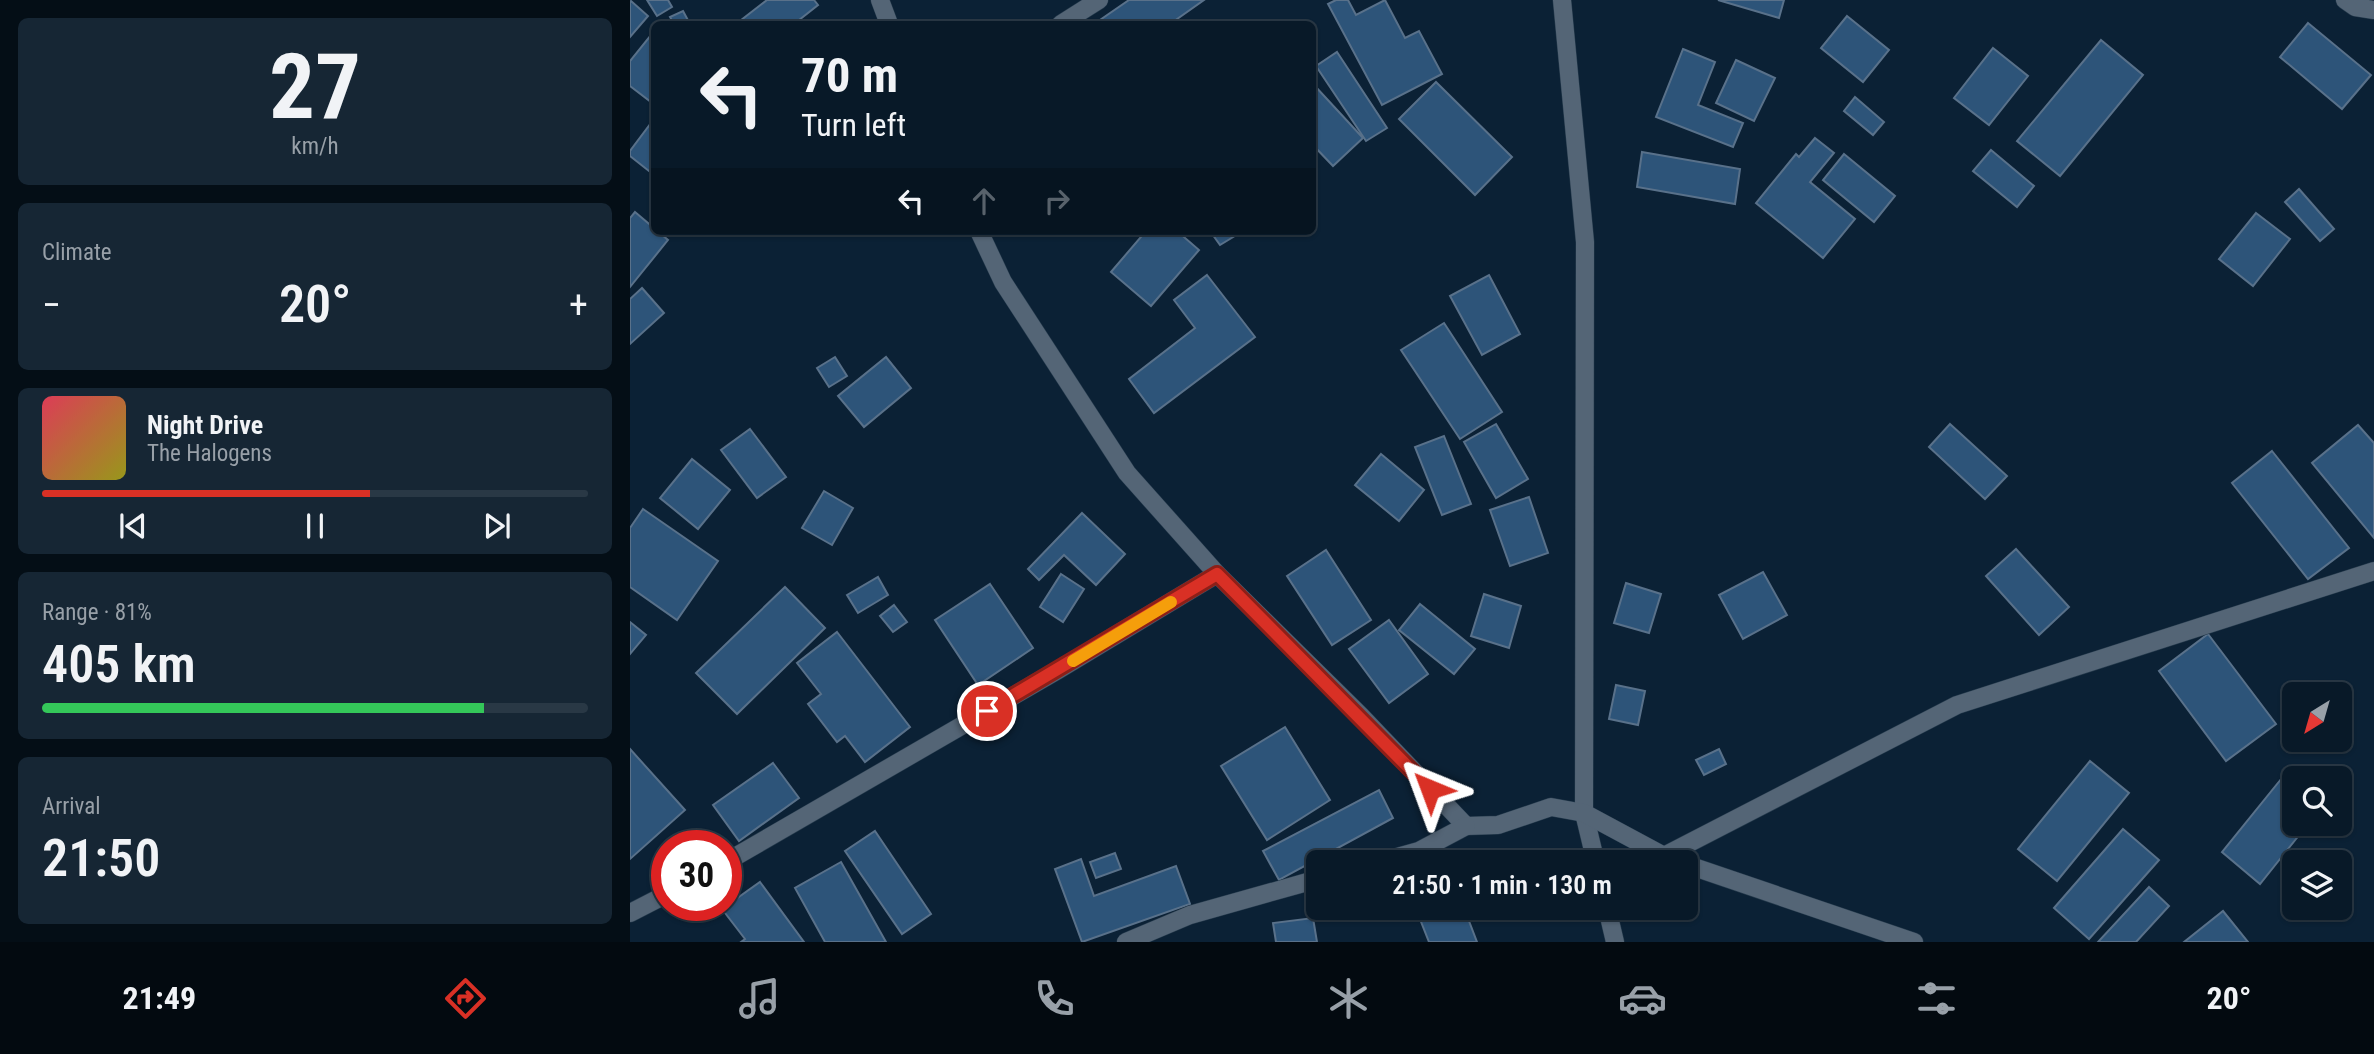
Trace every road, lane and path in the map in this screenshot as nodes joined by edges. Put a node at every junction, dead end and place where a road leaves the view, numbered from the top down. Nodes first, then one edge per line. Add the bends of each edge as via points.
1 (880, 0) edge
2 (1099, 0) edge
3 (1562, 0) edge
4 (2345, 0) edge
5 (2374, 10) edge
6 (889, 21) edge
7 (1067, 21) edge
8 (981, 235) edge
9 (2374, 571) edge
10 (1217, 574) junction
11 (1584, 813) junction
12 (1466, 825) junction
13 (1421, 850) edge
14 (1593, 850) edge
15 (1653, 850) edge
16 (1676, 850) edge
17 (742, 853) edge
18 (1698, 868) edge
19 (1306, 882) edge
20 (651, 902) edge
21 (630, 913) edge
22 (1610, 920) edge
23 (1126, 942) edge
24 (1615, 942) edge
25 (1914, 942) edge

1 - 6 street
2 - 7 street
3 - 11 street via 1585,242
4 - 5 street
8 - 10 street via 1003,282 1127,473
9 - 16 street via 1957,705
10 - 12 street
10 - 17 street
11 - 12 street via 1551,807 1498,825
11 - 14 street
11 - 15 street
12 - 13 street
18 - 25 street
19 - 23 street via 1190,915
20 - 21 street
22 - 24 street

